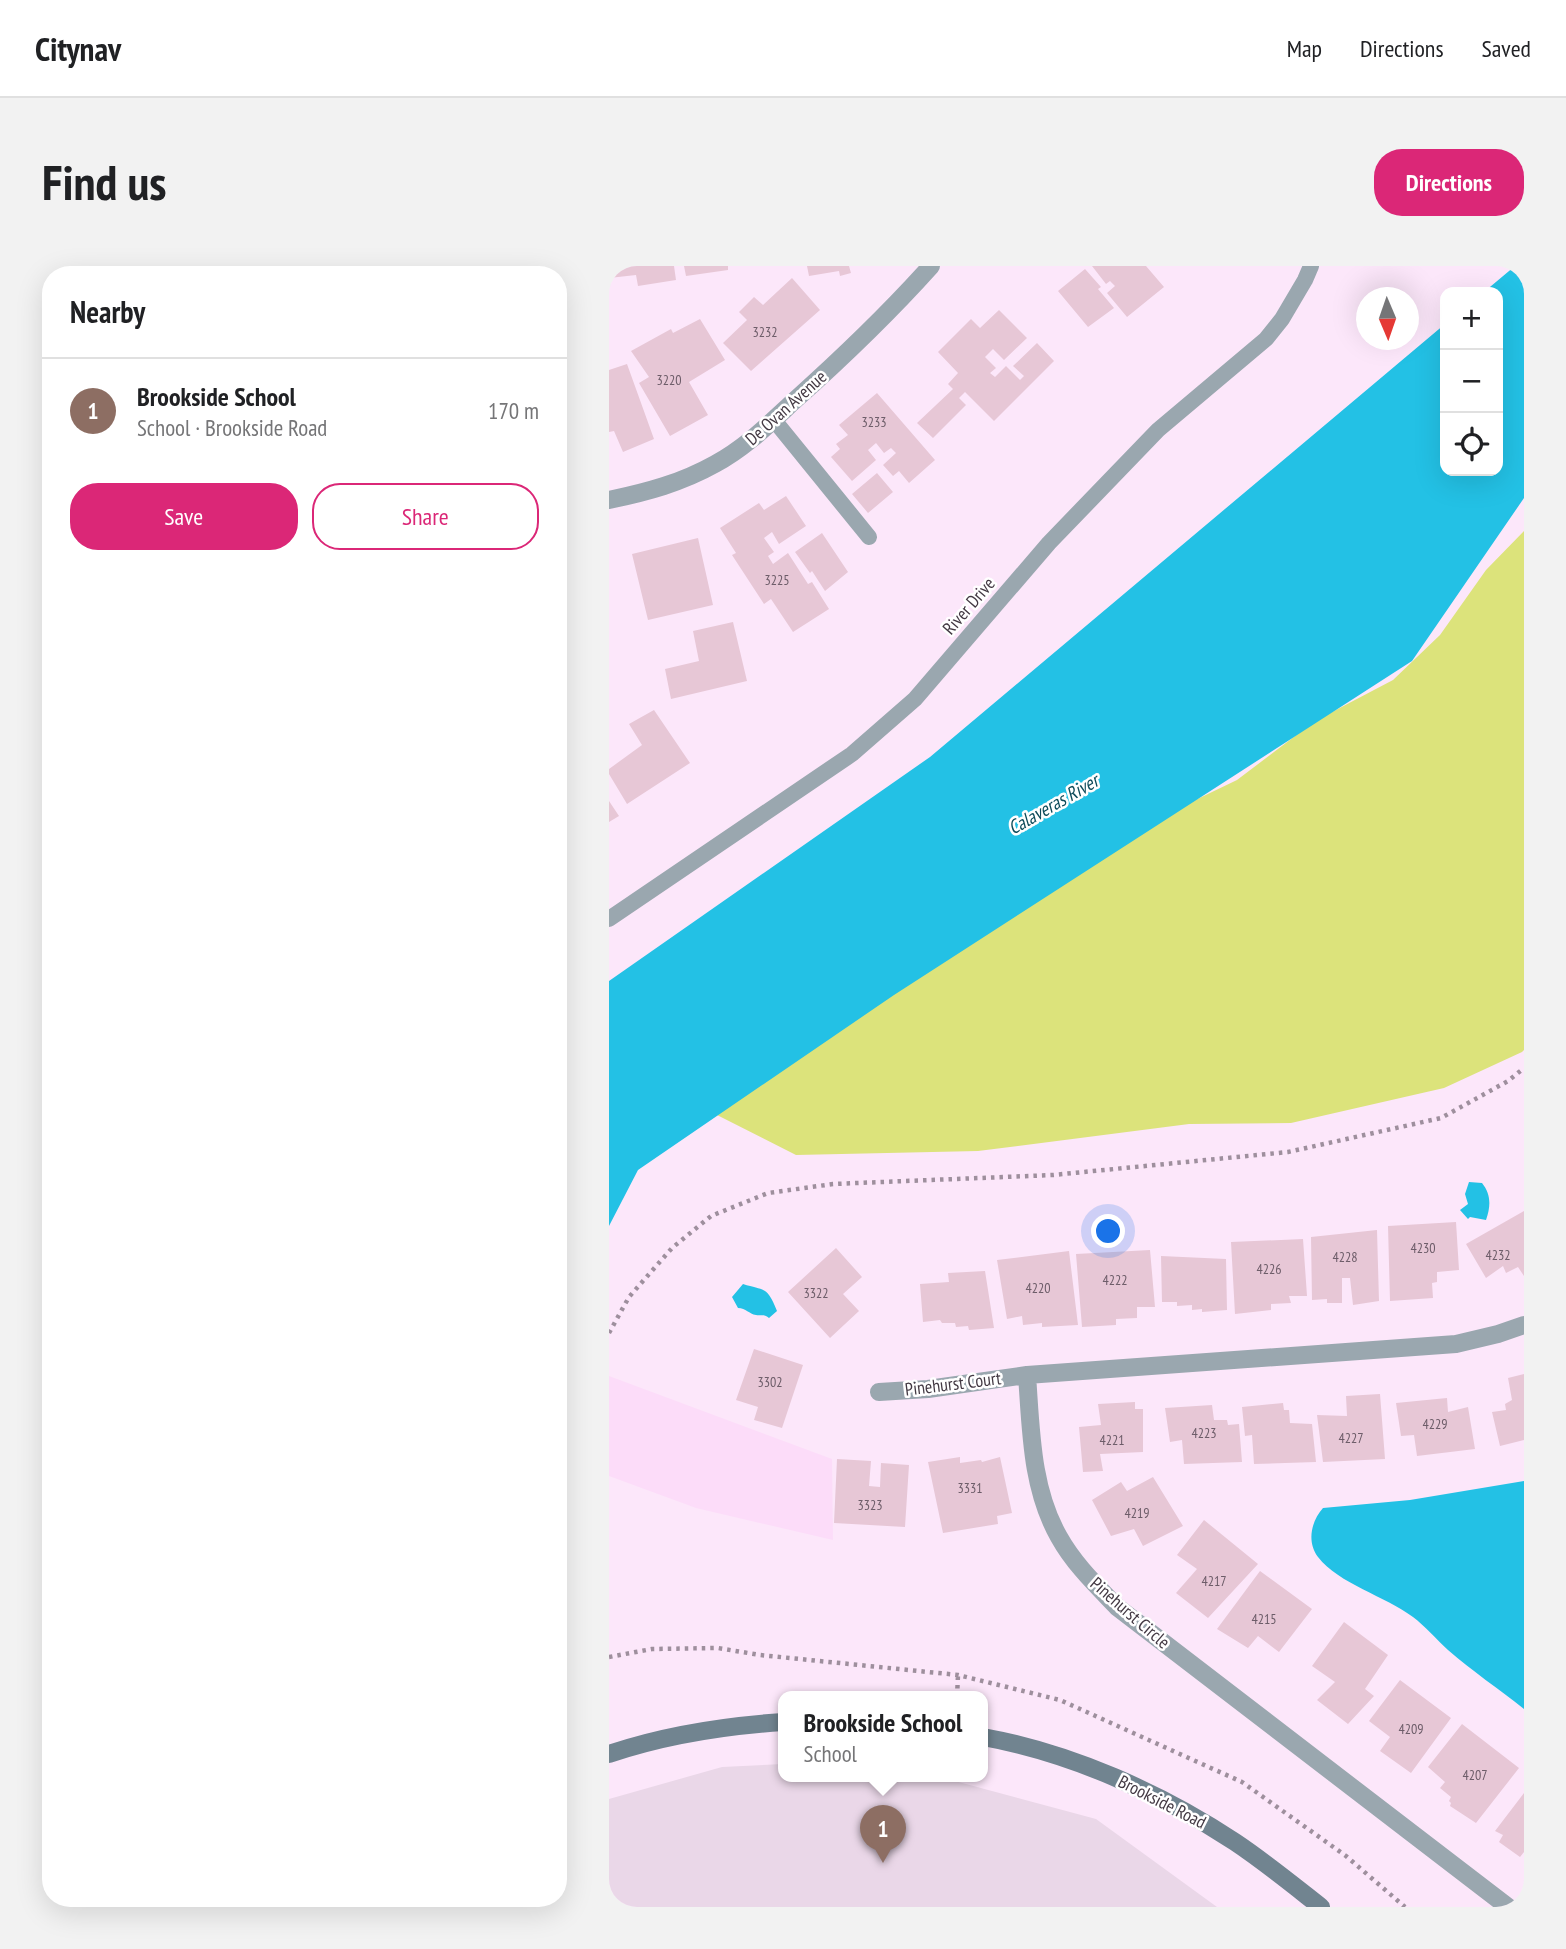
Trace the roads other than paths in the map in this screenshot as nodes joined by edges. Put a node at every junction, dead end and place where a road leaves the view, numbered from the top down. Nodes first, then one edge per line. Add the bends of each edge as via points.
1 (931, 266) edge
2 (1311, 266) edge
3 (774, 420) junction
4 (609, 500) edge
5 (869, 537) dead end
6 (609, 919) edge
7 (1524, 1325) edge
8 (1027, 1375) junction
9 (879, 1392) dead end
10 (778, 1722) edge
11 (988, 1738) edge
12 (609, 1754) edge
13 (1321, 1907) edge
14 (1508, 1907) edge

1 - 3 street, De Ovan Avenue via 889,313
2 - 6 lane, River Drive via 1266,339 1149,439 1049,542 915,699 852,754
3 - 4 street, De Ovan Avenue via 717,464 651,491
3 - 5 lane
7 - 8 street via 1455,1344
8 - 9 street, Pinehurst Court via 928,1390
8 - 14 street, Pinehurst Circle via 1032,1450 1044,1501 1058,1536 1083,1572 1117,1607
10 - 12 street via 685,1734
11 - 13 street, Brookside Road via 1115,1778 1181,1810 1234,1842

